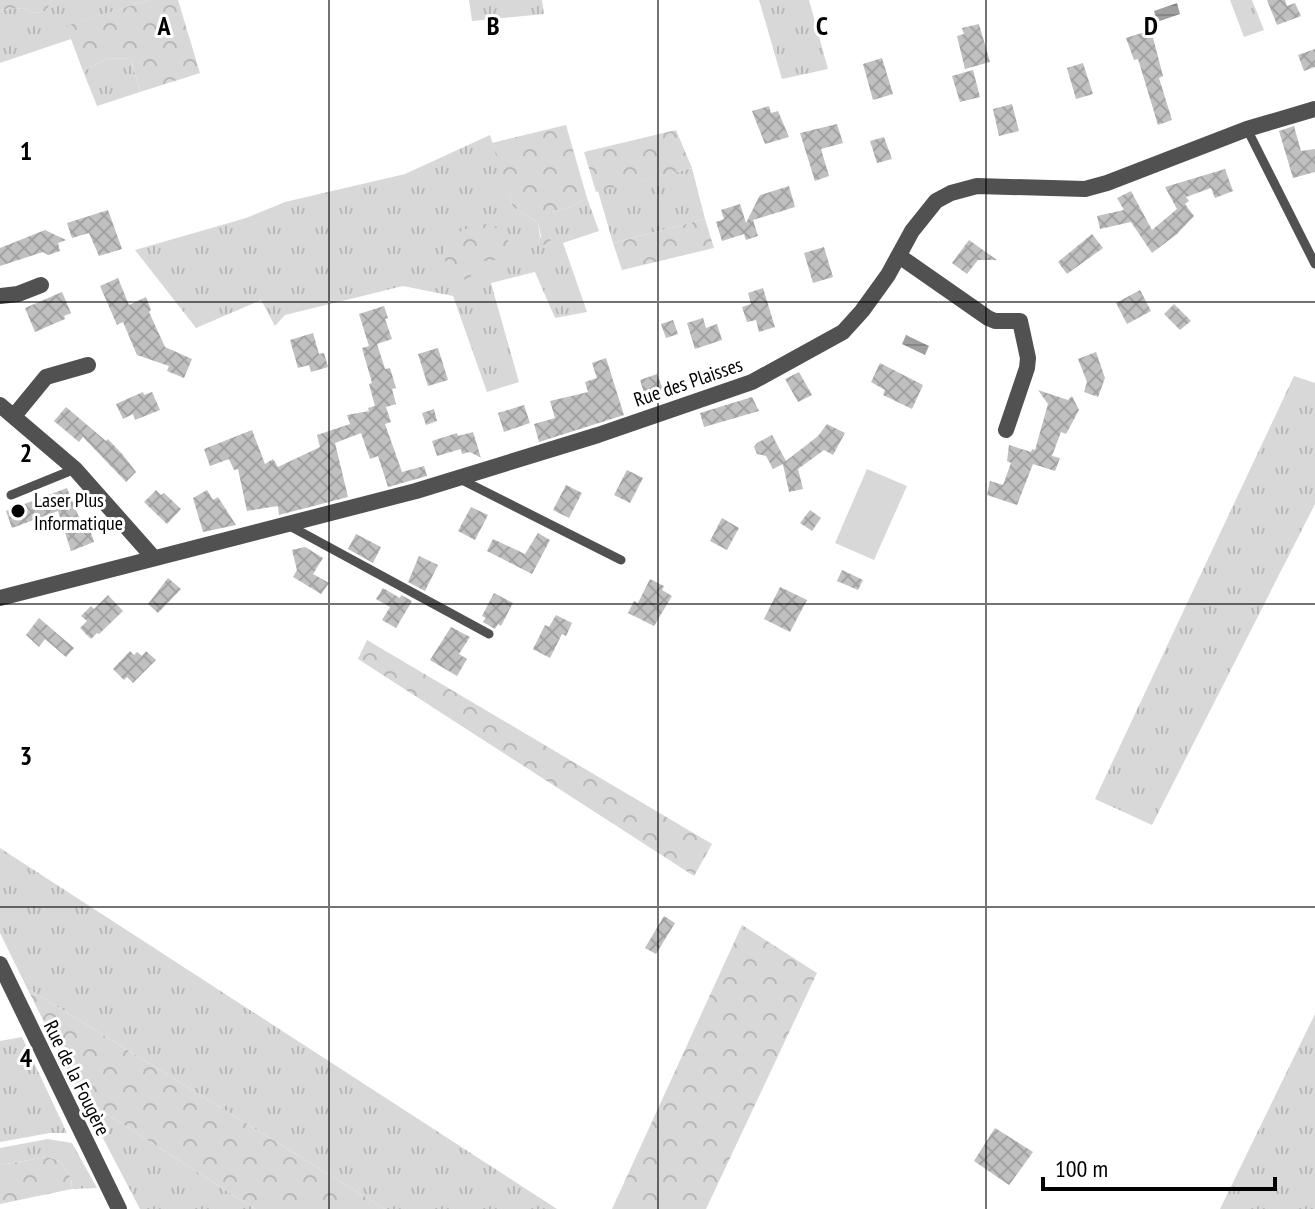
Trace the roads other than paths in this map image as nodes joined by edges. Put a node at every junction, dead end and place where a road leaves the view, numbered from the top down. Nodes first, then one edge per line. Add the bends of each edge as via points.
1 (1315, 109) edge
2 (1247, 129) junction
3 (899, 256) junction
4 (1315, 264) edge
5 (41, 285) dead end
6 (0, 296) edge
7 (88, 365) dead end
8 (0, 405) edge
9 (14, 416) junction
10 (1006, 430) dead end
11 (75, 469) junction
12 (459, 478) junction
13 (11, 495) dead end
14 (286, 524) junction
15 (153, 557) junction
16 (621, 560) dead end
17 (0, 598) edge
18 (489, 634) dead end
19 (0, 964) edge
20 (119, 1209) edge

1 - 2 street, Rue des Plaisses
2 - 3 street, Rue des Plaisses via 1085,189 977,186 951,193 924,213
2 - 4 lane
3 - 10 street via 988,318 1020,321 1027,368
3 - 12 street, Rue des Plaisses via 843,332 752,382
5 - 6 street
7 - 9 street via 46,377
8 - 9 street
9 - 11 street
11 - 13 lane
11 - 15 street
12 - 14 street, Rue des Plaisses
12 - 16 lane
14 - 15 street, Rue des Plaisses
14 - 18 lane
15 - 17 street, Rue des Plaisses
19 - 20 street, Rue de la Fougère

